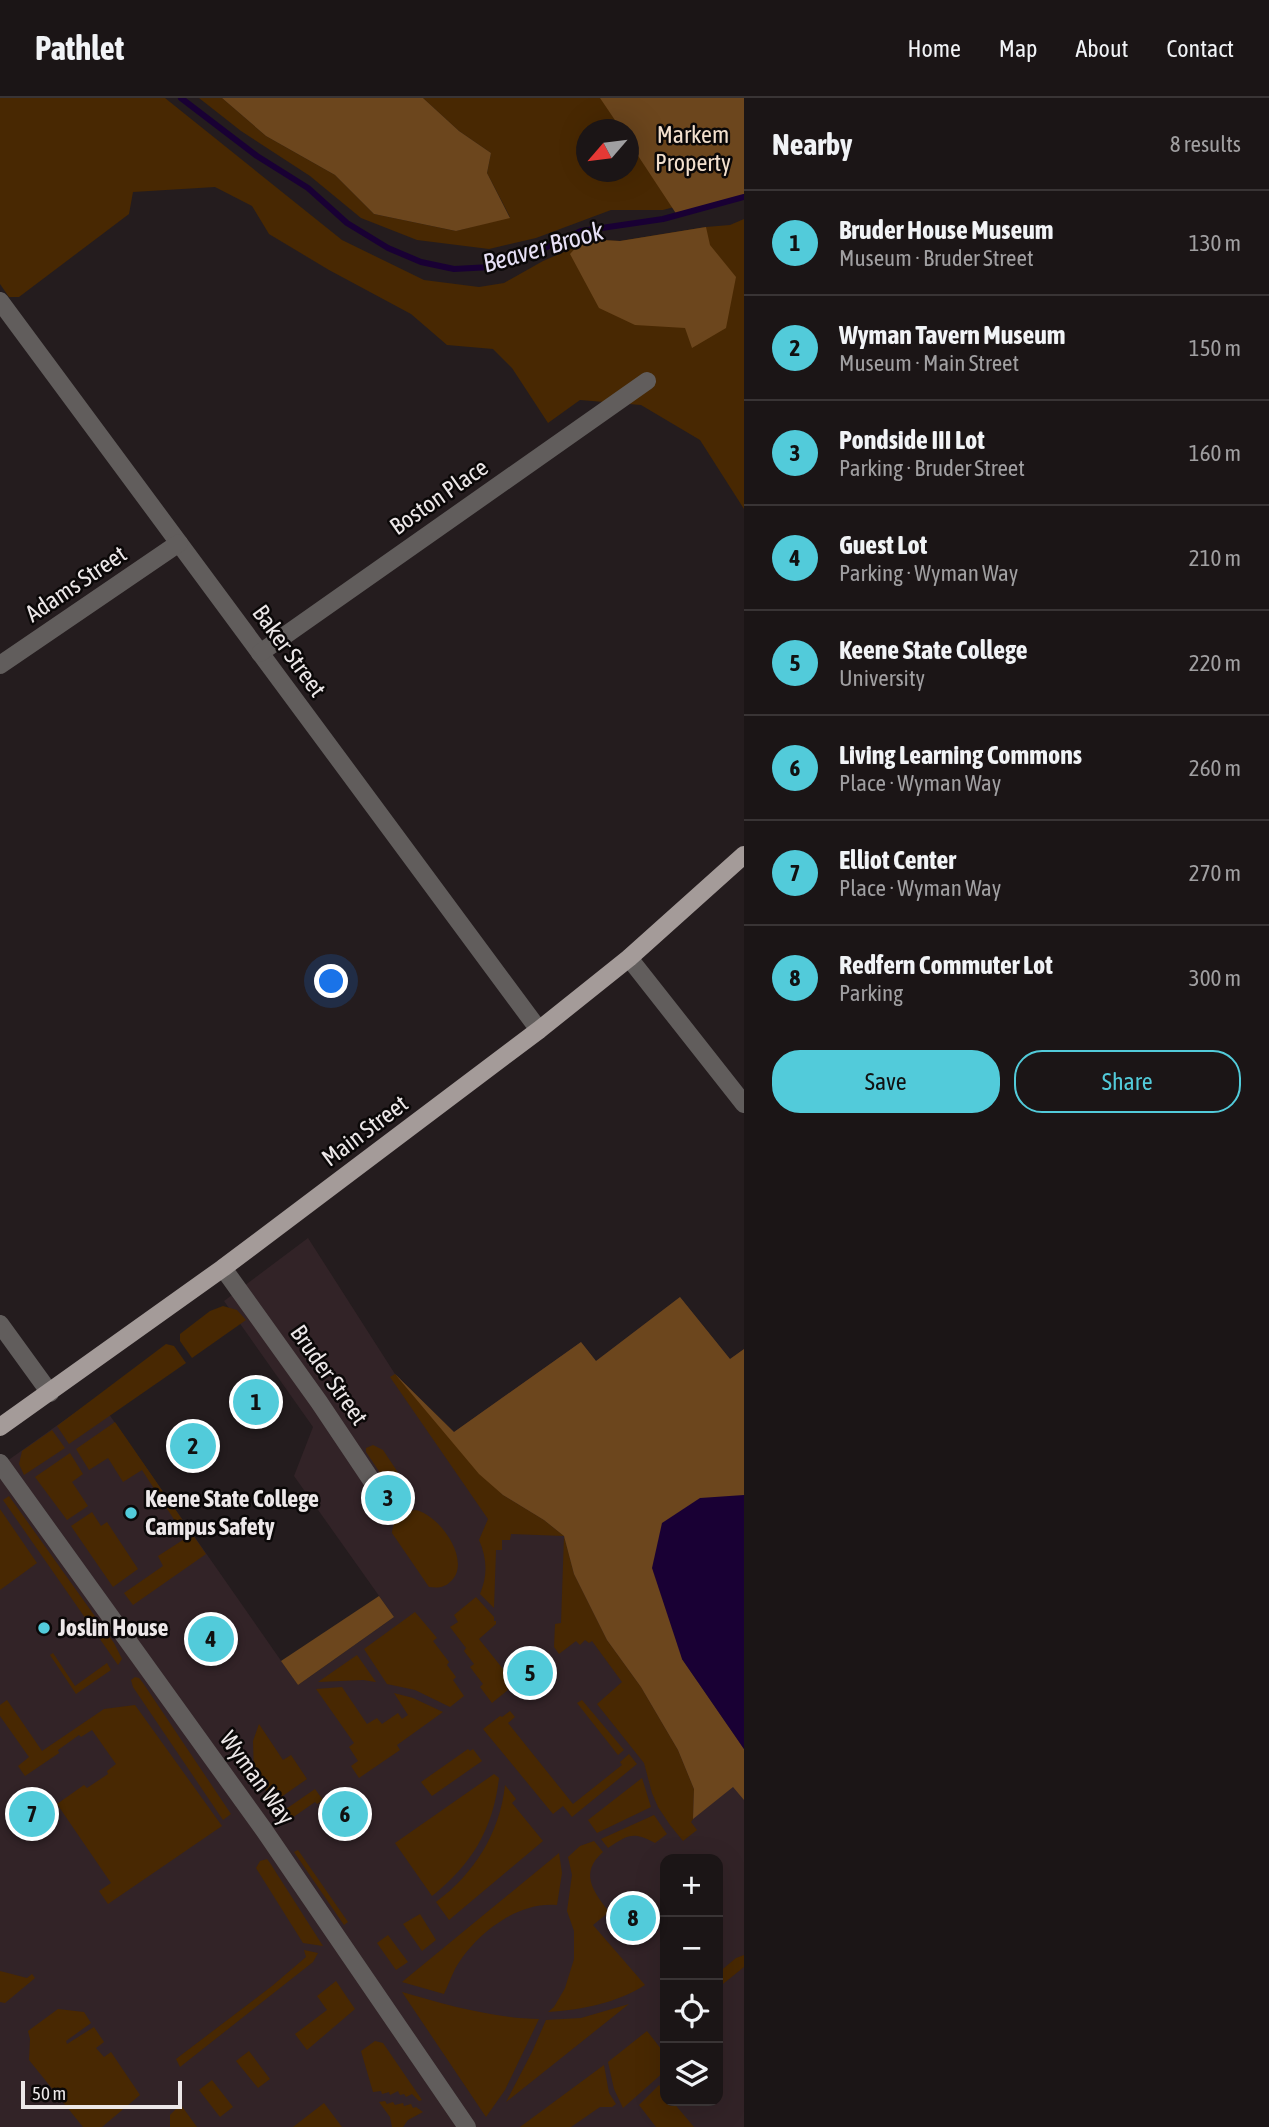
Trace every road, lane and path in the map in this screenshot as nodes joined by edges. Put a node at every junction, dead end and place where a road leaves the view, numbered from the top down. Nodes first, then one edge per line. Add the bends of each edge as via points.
1 (0, 301) edge
2 (646, 381) dead end
3 (179, 543) junction
4 (260, 653) junction
5 (0, 664) edge
6 (744, 855) edge
7 (629, 958) junction
8 (539, 1030) junction
9 (744, 1104) edge
10 (223, 1268) junction
11 (0, 1324) edge
12 (50, 1393) junction
13 (0, 1427) edge
14 (0, 1463) edge
15 (392, 1511) dead end
16 (467, 2127) edge

1 - 3 street, Baker Street
2 - 4 street, Boston Place
3 - 4 street, Baker Street
3 - 5 street, Adams Street
4 - 8 street, Baker Street
6 - 7 main road, Main Street
7 - 8 main road, Main Street
7 - 9 street
8 - 10 main road, Main Street
10 - 12 main road, Main Street
10 - 15 street, Bruder Street
11 - 12 street
12 - 13 main road, Main Street
14 - 16 street, Wyman Way via 264,1830

